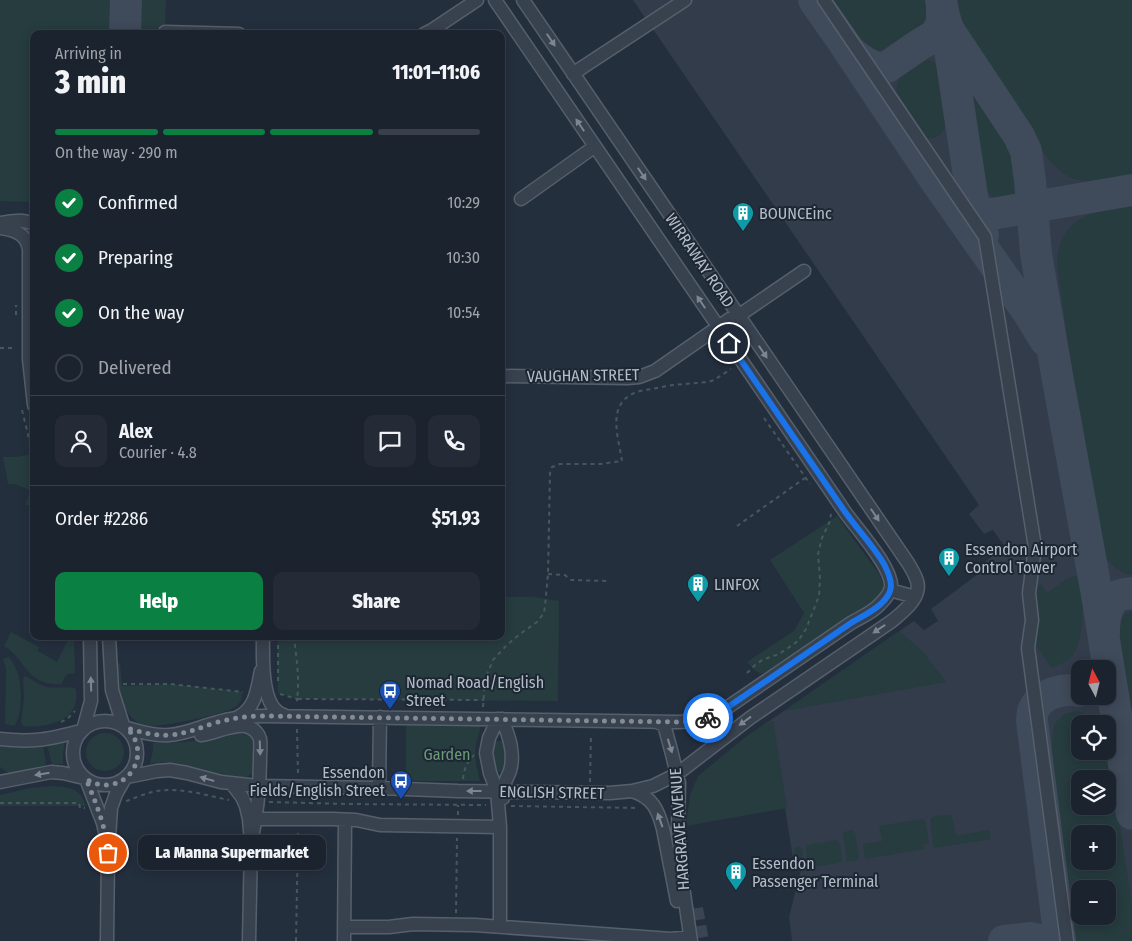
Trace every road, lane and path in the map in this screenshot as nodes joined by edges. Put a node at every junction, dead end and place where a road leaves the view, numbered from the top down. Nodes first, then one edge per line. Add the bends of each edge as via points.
1 (477, 0) edge
2 (495, 0) edge
3 (523, 0) edge
4 (685, 0) edge
5 (824, 0) edge
6 (432, 30) edge
7 (574, 74) junction
8 (594, 146) junction
9 (521, 199) dead end
10 (30, 222) edge
11 (0, 223) edge
12 (0, 228) edge
13 (804, 271) dead end
14 (30, 288) edge
15 (737, 314) junction
16 (718, 328) junction
17 (0, 348) edge
18 (16, 348) dead end
19 (709, 351) dead end
20 (723, 357) dead end
21 (727, 363) dead end
22 (505, 376) edge
23 (763, 416) dead end
24 (805, 478) junction
25 (810, 485) dead end
26 (864, 500) junction
27 (830, 512) dead end
28 (845, 512) junction
29 (737, 526) dead end
30 (548, 574) junction
31 (608, 581) dead end
32 (890, 590) junction
33 (915, 597) junction
34 (90, 640) edge
35 (109, 640) edge
36 (263, 640) edge
37 (278, 640) edge
38 (294, 640) edge
39 (748, 673) dead end
40 (111, 677) junction
41 (278, 684) dead end
42 (757, 687) junction
43 (261, 691) junction
44 (297, 700) junction
45 (769, 704) junction
46 (76, 708) dead end
47 (290, 716) junction
48 (238, 717) junction
49 (380, 717) junction
50 (500, 719) junction
51 (591, 721) junction
52 (656, 722) junction
53 (56, 725) dead end
54 (125, 727) junction
55 (82, 730) junction
56 (174, 735) junction
57 (0, 739) edge
58 (677, 774) junction
59 (85, 778) junction
60 (126, 778) junction
61 (3, 779) edge
62 (232, 784) junction
63 (260, 786) junction
64 (298, 787) junction
65 (379, 788) junction
66 (499, 791) junction
67 (632, 791) junction
68 (590, 792) junction
69 (650, 801) junction
70 (245, 802) junction
71 (299, 802) junction
72 (0, 803) edge
73 (258, 803) junction
74 (458, 805) junction
75 (500, 806) junction
76 (97, 808) junction
77 (111, 808) junction
78 (252, 819) junction
79 (281, 819) junction
80 (298, 819) junction
81 (345, 820) junction
82 (458, 826) junction
83 (500, 826) junction
84 (108, 853) junction
85 (681, 901) junction
86 (697, 908) dead end
87 (456, 925) junction
88 (500, 926) junction
89 (344, 928) junction
90 (687, 939) edge
91 (107, 941) edge
92 (249, 941) edge
93 (296, 941) edge
94 (344, 941) edge
95 (1067, 941) edge

1 - 6 street
8 -> 2 street, WIRRAWAY ROAD
3 -> 7 street, WIRRAWAY ROAD
4 - 7 street
5 - 95 street via 985,237 1035,547 1029,593 1032,620 1028,648
7 -> 15 street, WIRRAWAY ROAD
8 - 9 street
16 -> 8 street, WIRRAWAY ROAD
10 - 11 street
12 - 14 street via 20,233 25,238 29,249
13 - 15 street, VAUGHAN STREET
15 - 16 street, VAUGHAN STREET
15 -> 26 street, WIRRAWAY ROAD
16 - 22 street, VAUGHAN STREET via 660,368 639,377
16 - 28 street, WIRRAWAY ROAD
17 - 18 path
19 - 20 path via 719,351
21 - 30 path via 731,369 714,380 635,392 625,400 616,419 622,461 552,467
23 - 24 path
24 - 25 path
24 - 29 path
26 - 28 street
26 -> 33 street, WIRRAWAY ROAD via 915,575 918,585
27 - 39 path via 831,518 818,554 819,596 806,629 798,641 779,654 762,660
28 - 32 street, WIRRAWAY ROAD via 883,564 891,583
30 - 31 path via 565,575 571,580
30 - 44 path via 544,613 493,660 485,679 484,700
32 - 33 street
32 - 42 street via 872,611
33 -> 45 street, ENGLISH STREET via 892,620
55 -> 34 street via 92,697
35 - 40 street
36 - 43 street
37 - 41 path
38 - 44 path
40 - 43 path via 123,678 123,684
40 - 54 street
42 - 45 street
42 - 52 street via 706,719
43 - 44 path
43 - 47 street via 273,709
43 - 48 street via 245,714
44 - 47 path
45 -> 58 street, ENGLISH STREET
46 - 53 path
47 - 48 street
47 - 49 street
47 - 64 path
48 - 56 street
49 - 50 street
49 - 65 street
50 - 51 street
50 - 66 street via 510,740 512,754 510,771
50 - 66 street via 489,738 486,753 490,773
51 - 52 street
51 - 68 path
52 -> 58 street, HARGRAVE AVENUE via 665,728
54 - 55 street via 102,720
54 - 56 street via 149,734
54 - 60 street via 136,740 138,755 134,769
55 - 57 street via 39,741
55 - 59 street via 74,742 73,755 76,768
56 -> 63 street via 204,735 242,726 253,729 260,740
58 - 67 street, ENGLISH STREET via 653,786
58 - 85 street, HARGRAVE AVENUE
59 - 60 street via 105,785
59 -> 61 street via 50,772
59 - 76 street
62 -> 60 street, ENGLISH STREET via 170,770
60 - 77 street
62 - 63 street, ENGLISH STREET
62 - 70 street
63 - 64 street, ENGLISH STREET
63 - 73 street
64 - 65 street, ENGLISH STREET
66 -> 65 street, ENGLISH STREET
66 - 68 street, ENGLISH STREET
66 - 75 street
67 - 68 street, ENGLISH STREET
67 - 69 street
69 - 75 path via 639,808
85 -> 69 street via 662,823
70 - 77 path via 170,790 153,792
70 - 78 street
71 - 73 path
71 - 74 path
71 - 80 path
72 - 76 path via 79,803 80,808
73 - 78 street
73 - 79 street via 264,812
74 - 75 path
74 - 82 path
75 - 83 street
76 - 84 street via 105,830
77 - 84 street
78 - 79 street
78 - 92 street
79 - 80 street
80 - 81 street
80 - 93 path
81 - 82 street via 380,825
81 - 89 street
82 - 83 street
82 - 87 path
83 - 88 street
84 - 91 street
85 - 86 street
85 - 90 street, HARGRAVE AVENUE
87 - 88 street
87 - 89 street
88 - 90 street
89 - 94 street

